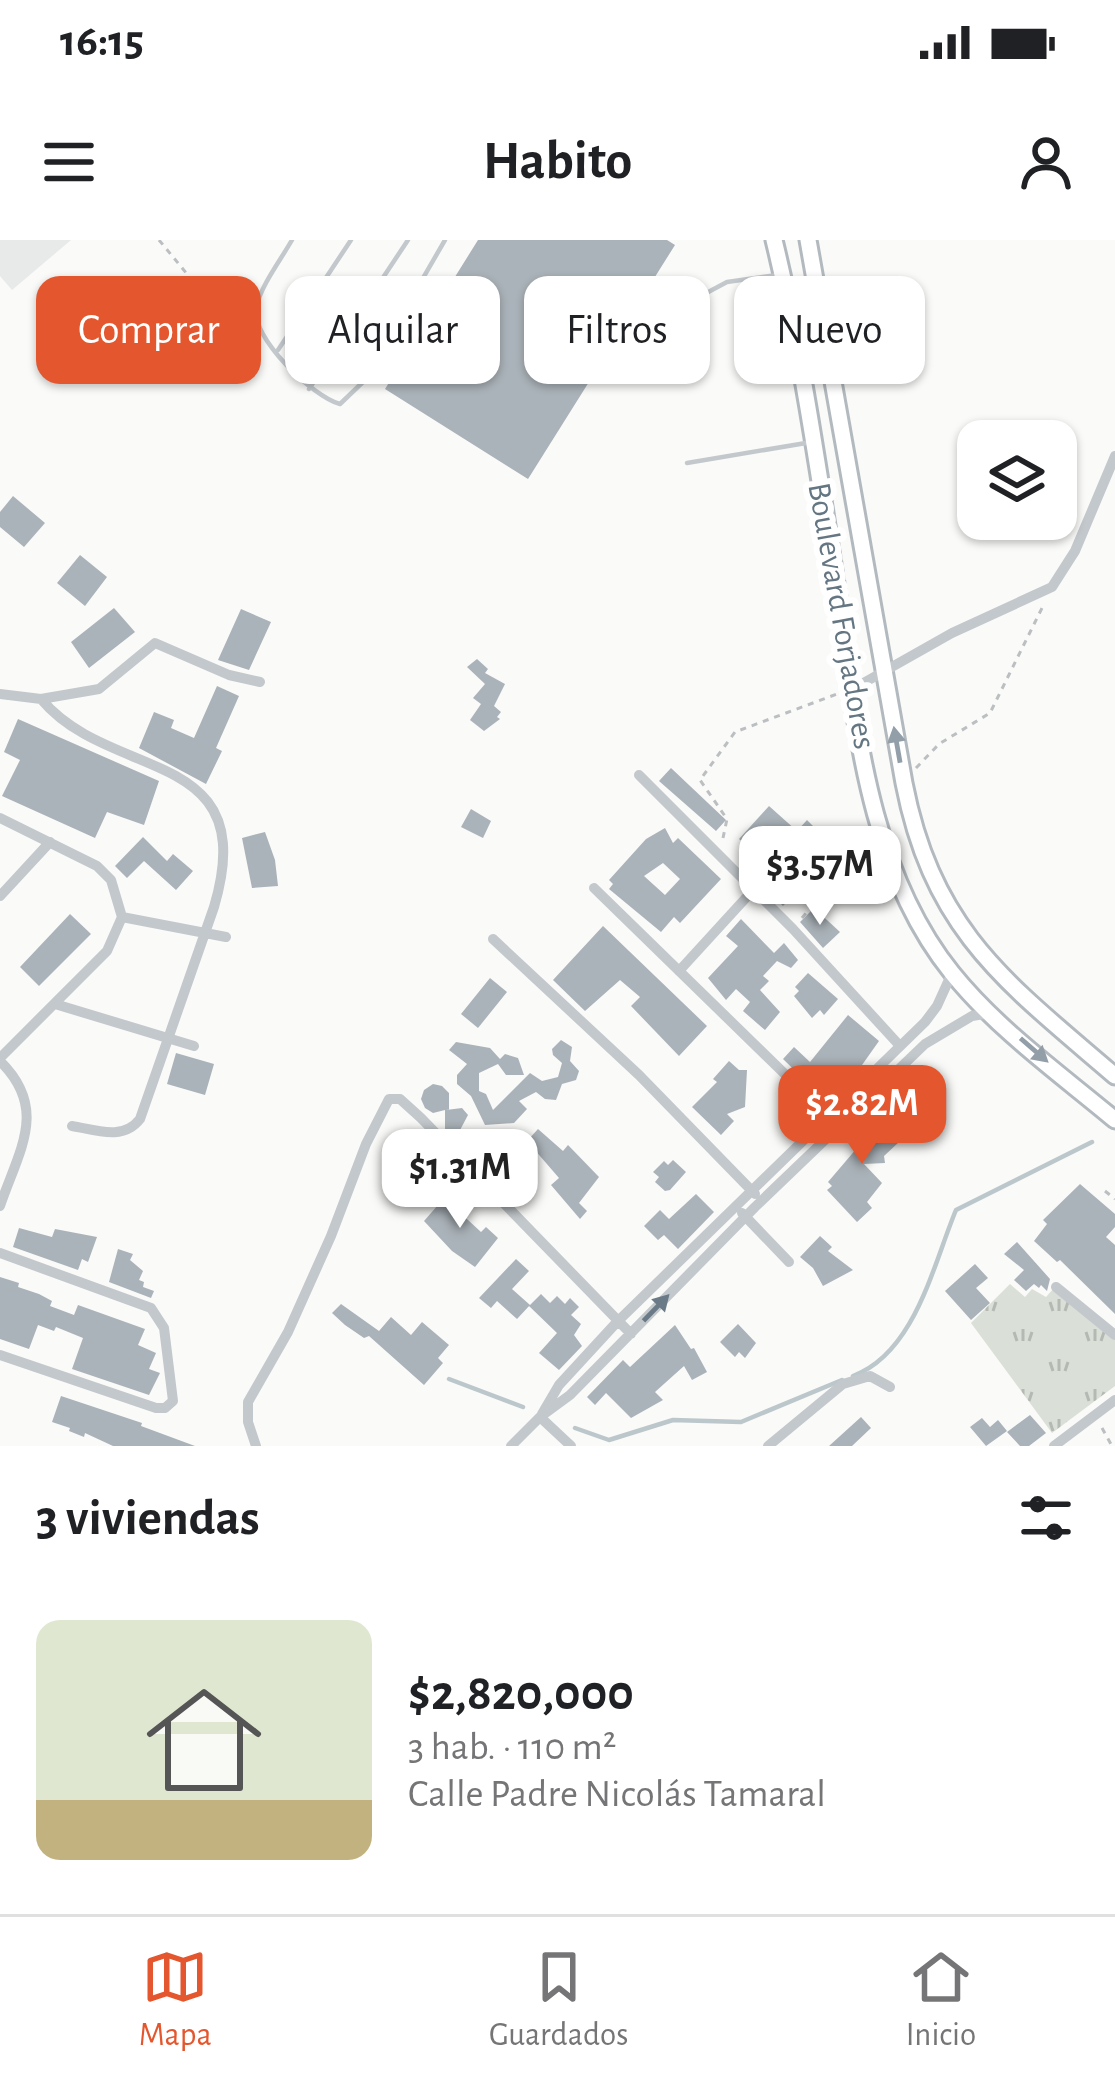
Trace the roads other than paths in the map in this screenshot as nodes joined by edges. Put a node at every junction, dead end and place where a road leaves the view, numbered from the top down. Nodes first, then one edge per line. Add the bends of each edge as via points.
1 (292, 240) edge
2 (351, 240) edge
3 (408, 240) edge
4 (446, 240) edge
5 (774, 240) edge
6 (808, 240) edge
7 (782, 274) junction
8 (710, 290) edge
9 (277, 352) junction
10 (309, 388) junction
11 (812, 442) junction
12 (1115, 456) edge
13 (687, 464) dead end
14 (884, 670) junction
15 (260, 682) dead end
16 (850, 690) junction
17 (0, 694) edge
18 (40, 699) junction
19 (639, 775) dead end
20 (0, 818) edge
21 (50, 842) junction
22 (594, 888) dead end
23 (754, 889) junction
24 (0, 896) edge
25 (122, 917) junction
26 (203, 932) junction
27 (226, 937) dead end
28 (494, 939) dead end
29 (679, 971) junction
30 (952, 973) junction
31 (56, 1004) junction
32 (992, 1013) junction
33 (167, 1039) junction
34 (898, 1045) junction
35 (194, 1046) dead end
36 (911, 1057) junction
37 (0, 1060) edge
38 (1115, 1076) edge
39 (828, 1116) junction
40 (1115, 1120) edge
41 (72, 1126) dead end
42 (839, 1127) junction
43 (756, 1196) junction
44 (0, 1206) edge
45 (736, 1207) junction
46 (746, 1216) junction
47 (0, 1253) edge
48 (789, 1262) dead end
49 (1056, 1287) dead end
50 (617, 1322) junction
51 (631, 1334) junction
52 (1115, 1335) edge
53 (0, 1355) edge
54 (890, 1388) dead end
55 (1115, 1400) edge
56 (541, 1417) junction
57 (256, 1446) edge
58 (512, 1446) edge
59 (571, 1446) edge
60 (768, 1446) edge
61 (1054, 1446) edge

1 - 9 lane via 257,304
2 - 9 lane
3 - 10 lane
4 - 10 lane via 352,395 333,403
5 - 7 main road, Boulevard Forjadores
6 - 14 main road, Boulevard Forjadores
7 - 8 lane
7 - 11 main road, Boulevard Forjadores
9 - 10 lane
11 - 13 lane
11 - 16 main road, Boulevard Forjadores
12 - 14 street via 1076,551 1052,587
14 - 16 street
38 -> 14 main road, Boulevard Forjadores via 989,966 945,904 913,831
15 - 18 street via 155,643 99,689
16 - 30 main road, Boulevard Forjadores via 879,822 911,909
17 - 18 street
18 - 26 street via 94,739 187,780 217,816 224,876
19 - 23 street
20 - 21 street
21 - 24 street
21 - 25 street via 111,880
22 - 29 street
23 - 29 street
23 - 34 street
25 - 26 street
25 - 31 street via 107,951
26 - 27 street
26 - 33 street
28 - 43 street
29 - 39 street
30 - 32 main road, Boulevard Forjadores
30 - 34 street via 937,1006
31 - 33 street
31 - 37 street
32 - 36 street via 944,1030
32 -> 40 main road, Boulevard Forjadores
33 - 35 street
33 - 41 street via 132,1129
34 - 36 street
34 - 39 street
36 - 42 street
37 - 44 street via 27,1097 29,1120
39 - 42 street
39 - 43 street
42 - 43 street
43 - 45 street
43 - 46 street
45 - 46 street
45 - 50 street
46 - 48 street
51 -> 46 street
47 - 53 street via 158,1316 174,1394 164,1408
49 - 52 street
50 - 51 street
50 - 56 street
50 - 57 street via 421,1118 389,1099 288,1332 248,1402
51 - 56 street
54 - 60 street via 870,1376 843,1384
55 - 61 street
56 - 58 street
56 - 59 street

